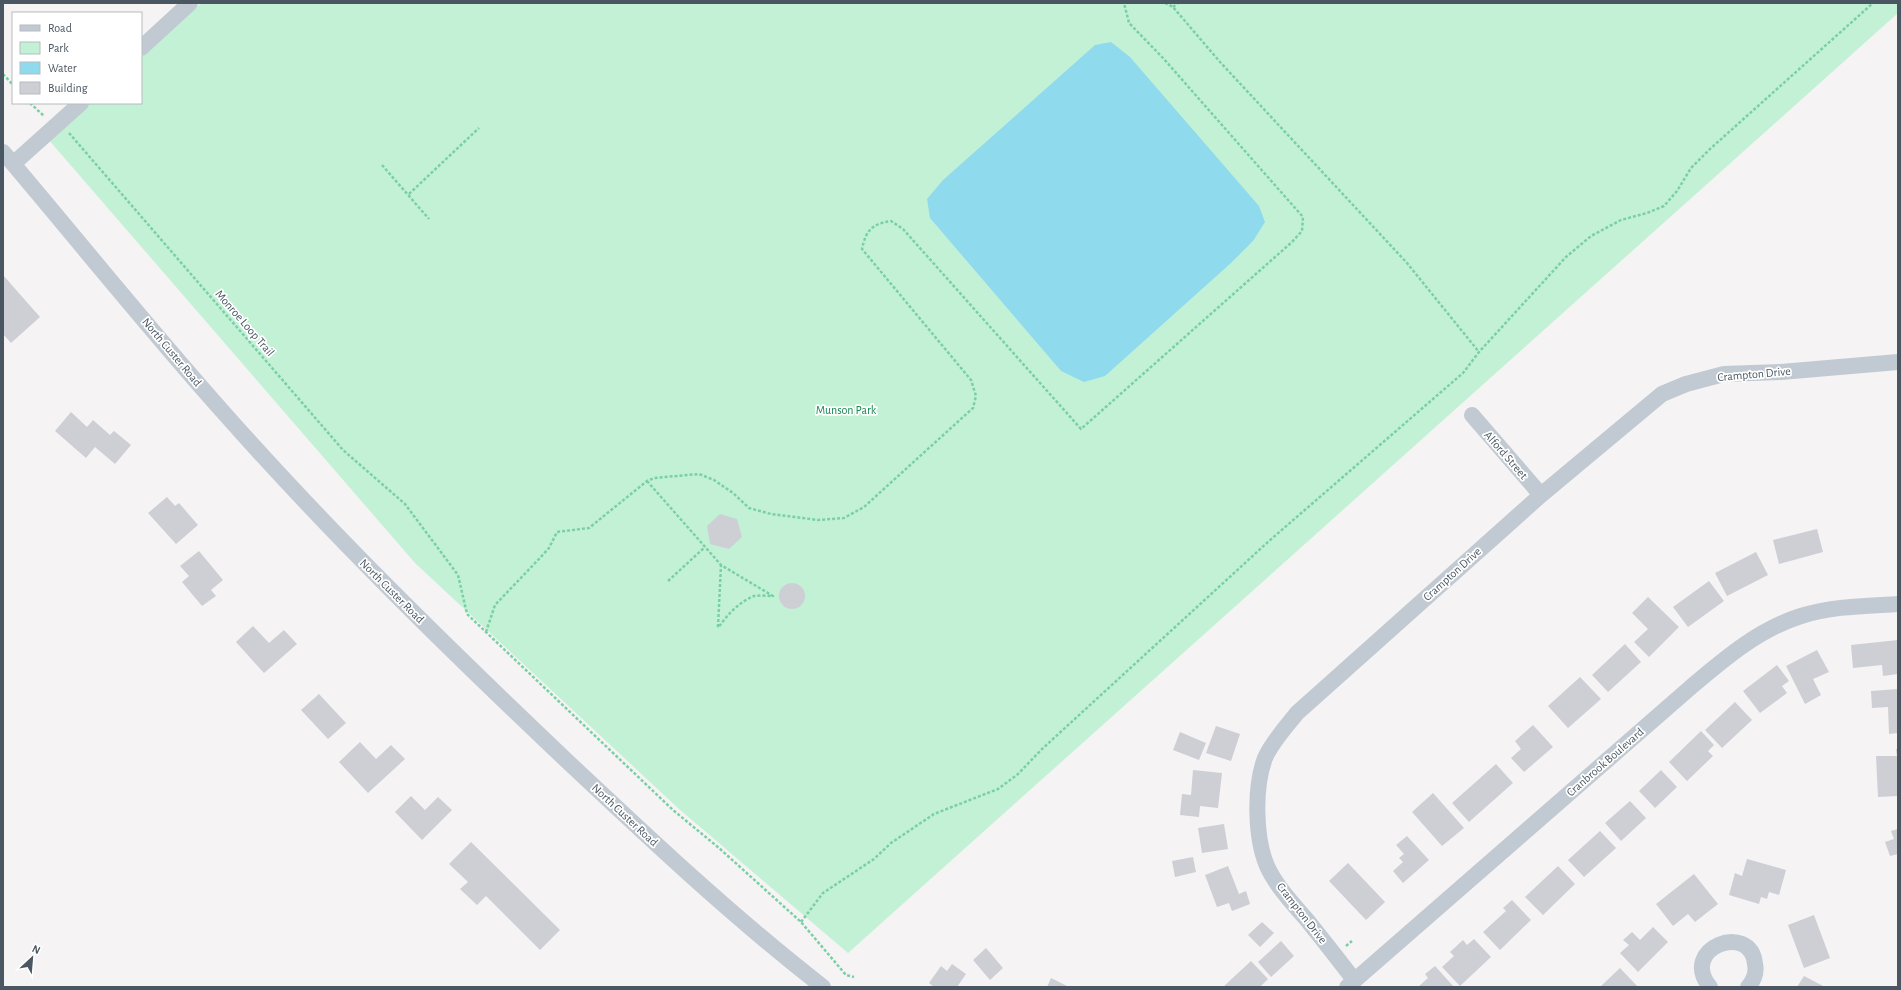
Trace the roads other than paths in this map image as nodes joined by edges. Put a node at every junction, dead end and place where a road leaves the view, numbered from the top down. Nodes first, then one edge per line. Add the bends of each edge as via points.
1 (190, 3) edge
2 (142, 47) edge
3 (80, 104) edge
4 (3, 152) edge
5 (13, 164) junction
6 (1898, 362) edge
7 (1472, 415) dead end
8 (1541, 495) junction
9 (1898, 604) edge
10 (1350, 984) edge
11 (823, 987) edge
12 (1709, 987) edge
13 (1748, 987) edge

1 - 2 street
3 - 5 street
4 - 5 street, North Custer Road
5 - 11 street, North Custer Road via 223,412 399,600 644,833 747,926
6 - 8 street, Crampton Drive via 1724,374 1686,384 1662,394
7 - 8 street, Alford Street
8 - 10 street, Crampton Drive via 1297,713 1265,758 1258,807 1259,831 1267,866 1286,896 1336,955
9 - 10 street, Cranbrook Boulevard via 1860,606 1801,616 1761,634 1740,648 1691,687
12 - 13 street via 1702,971 1706,954 1712,948 1728,941 1745,946 1755,961 1754,978

